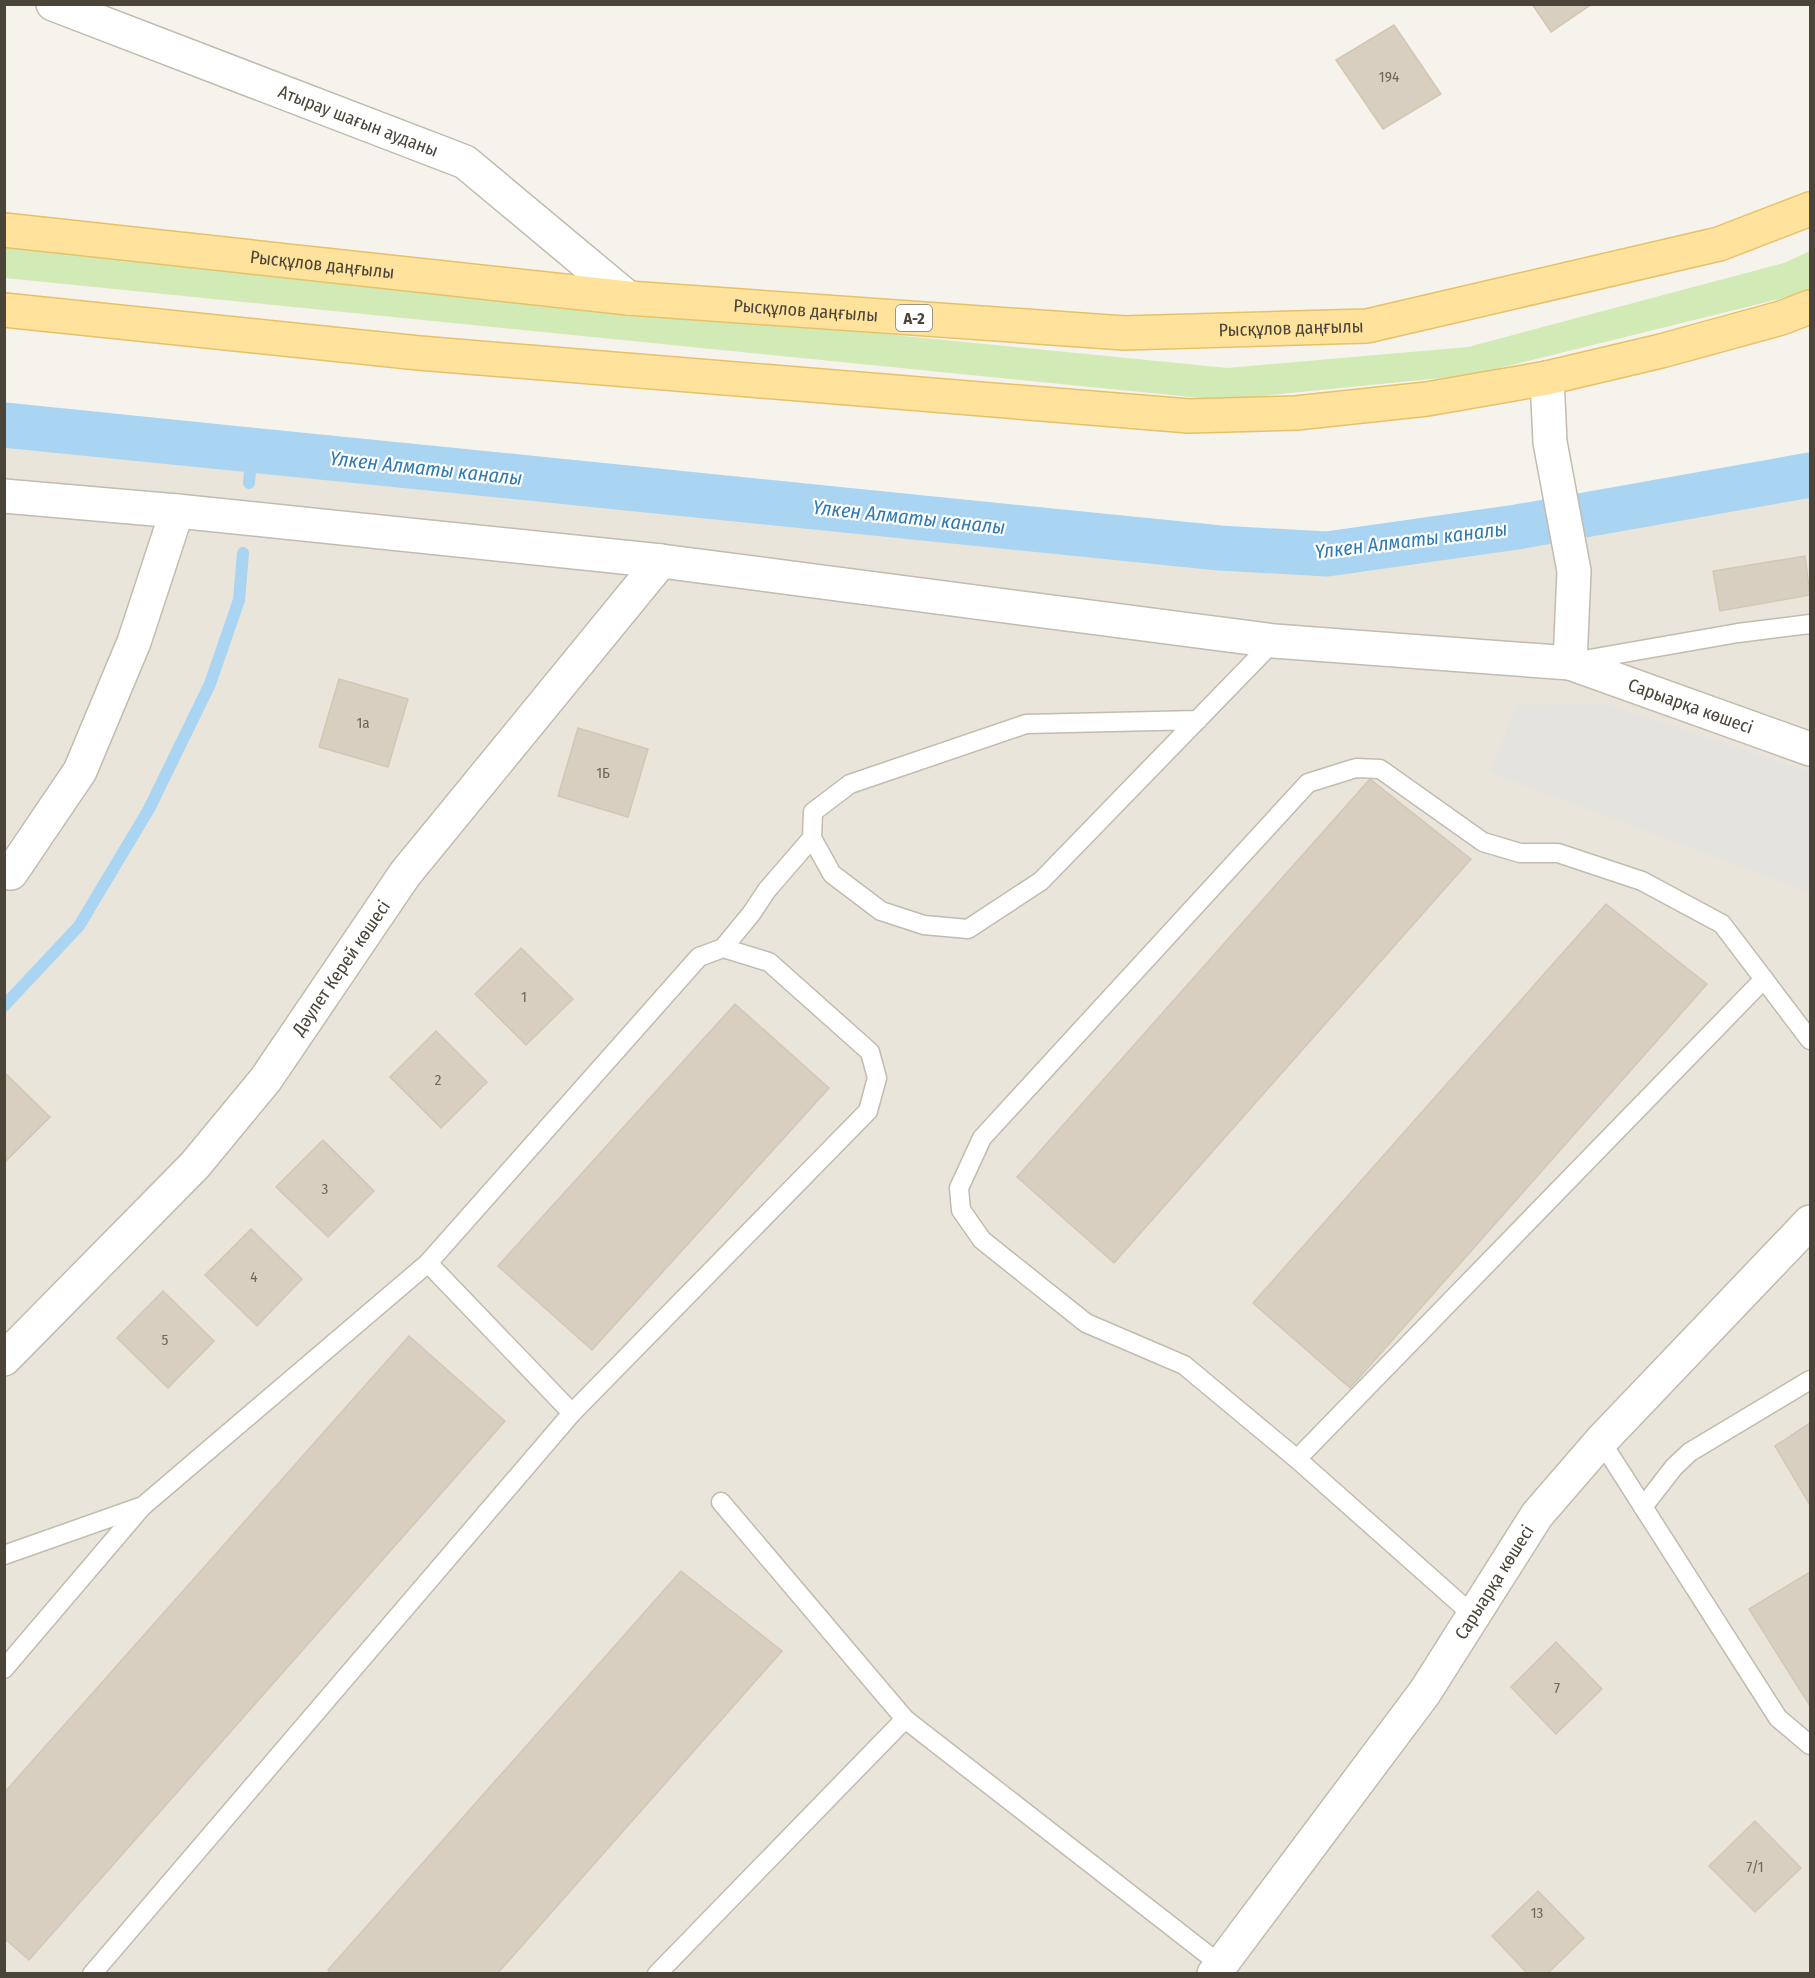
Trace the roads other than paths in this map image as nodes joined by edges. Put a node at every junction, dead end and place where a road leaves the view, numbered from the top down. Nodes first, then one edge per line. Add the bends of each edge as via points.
1 (53, 4) edge
2 (1810, 209) edge
3 (4, 230) edge
4 (628, 298) junction
5 (1810, 307) edge
6 (4, 310) edge
7 (1547, 378) junction
8 (4, 496) edge
9 (177, 511) junction
10 (661, 561) junction
11 (1810, 624) edge
12 (1274, 641) junction
13 (1570, 663) junction
14 (1198, 720) junction
15 (1810, 749) edge
16 (812, 838) junction
17 (12, 873) dead end
18 (723, 948) junction
19 (1764, 979) junction
20 (1810, 1040) edge
21 (1810, 1222) edge
22 (428, 1263) junction
23 (4, 1359) edge
24 (1810, 1380) edge
25 (572, 1413) junction
26 (1601, 1441) junction
27 (1297, 1459) junction
28 (721, 1502) dead end
29 (142, 1506) junction
30 (1643, 1507) junction
31 (4, 1555) edge
32 (1474, 1616) junction
33 (4, 1669) edge
34 (905, 1719) junction
35 (1810, 1745) edge
36 (1217, 1969) edge
37 (92, 1974) edge
38 (657, 1974) edge

1 - 4 street, Атырау шағын ауданы via 465,162
2 - 4 main road, Рысқұлов даңғылы / A-2 via 1719,243 1367,326 1124,333
3 - 4 main road, Рысқұлов даңғылы / A-2
5 - 7 main road via 1672,348
6 - 7 main road via 419,353 1188,416 1296,413 1427,399
7 - 13 street via 1550,442 1574,571
8 - 9 street, Сарыарқа көшесі
9 - 10 street, Сарыарқа көшесі
9 - 17 street via 134,642 80,771
10 - 12 street, Сарыарқа көшесі
10 - 23 street, Дәулет Керей көшесі via 405,874 245,1105 195,1165
11 - 13 lane
12 - 13 street, Сарыарқа көшесі
12 - 14 lane
13 - 15 street, Сарыарқа көшесі
14 - 16 lane via 1026,724 850,784 813,812
14 - 16 lane via 1041,881 968,929 924,925 881,911 832,873
16 - 18 lane
18 - 22 lane via 699,957
18 - 25 lane via 769,962 870,1052 877,1078 868,1111
19 - 20 lane
19 - 27 lane
19 - 27 lane via 1722,924 1642,881 1558,853 1520,852 1483,842 1380,770 1356,768 1308,783 982,1138 959,1188 961,1210 982,1240 1086,1323 1184,1365
21 - 26 street, Сарыарқа көшесі
22 - 25 lane
22 - 29 lane
24 - 30 lane via 1690,1452
25 - 37 lane
26 - 30 lane
26 - 32 street, Сарыарқа көшесі via 1538,1515
27 - 32 lane
28 - 34 lane
29 - 31 lane
29 - 33 lane
30 - 35 lane via 1778,1718
32 - 36 street, Сарыарқа көшесі via 1425,1692
34 - 36 lane
34 - 38 lane

